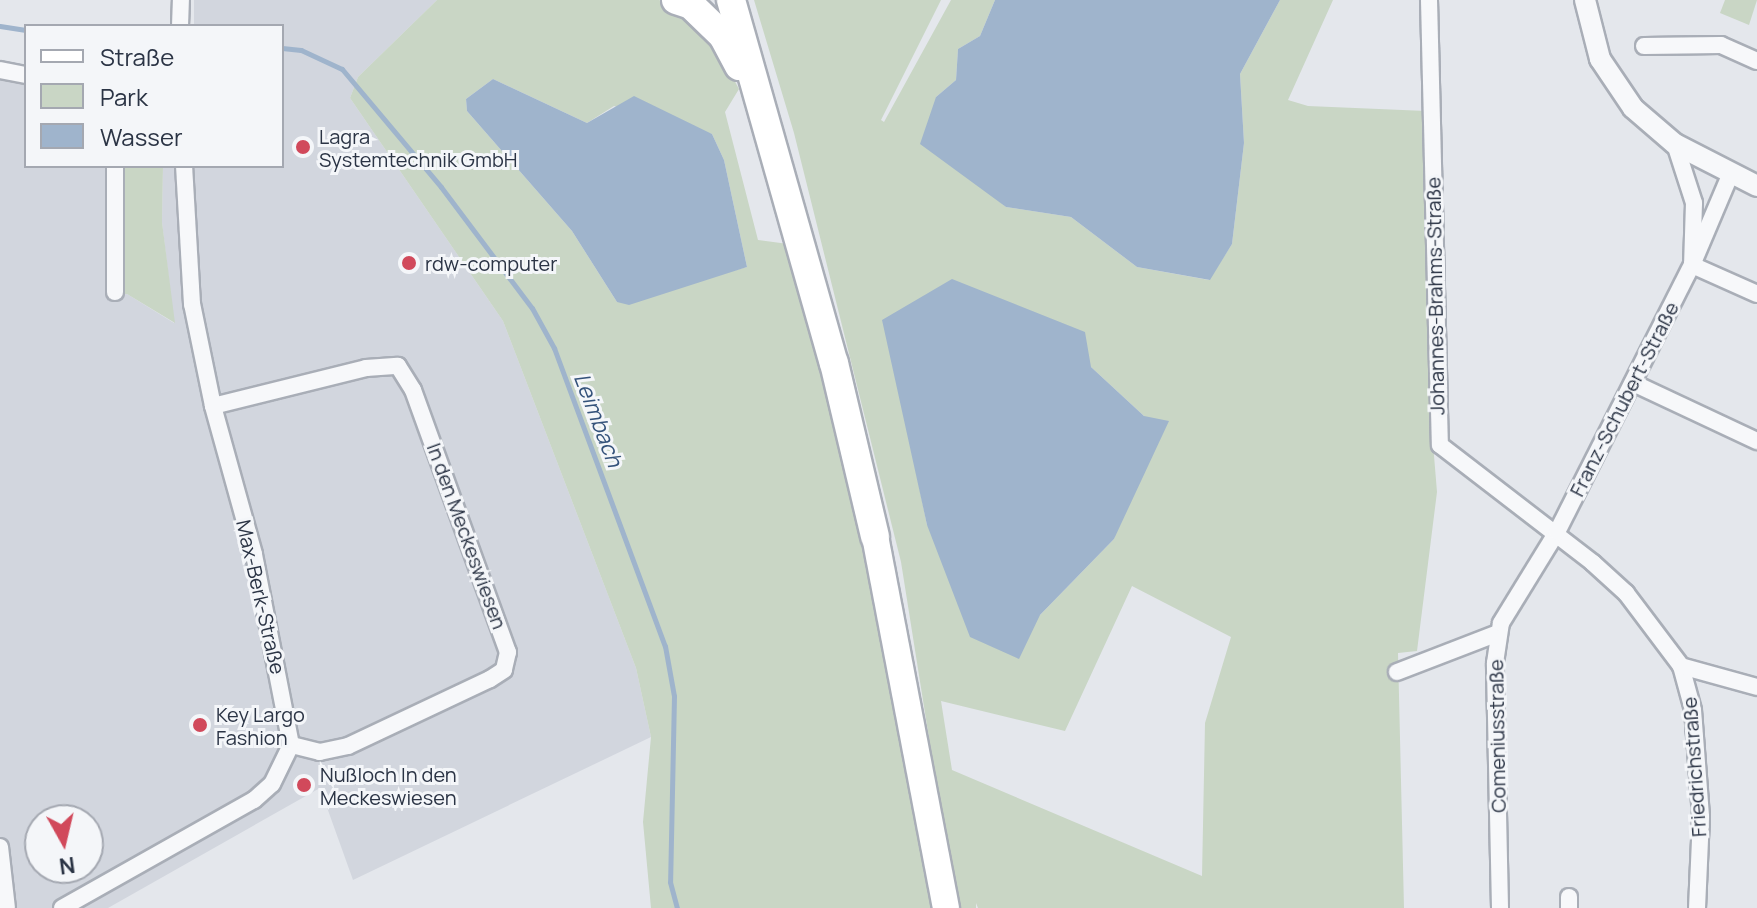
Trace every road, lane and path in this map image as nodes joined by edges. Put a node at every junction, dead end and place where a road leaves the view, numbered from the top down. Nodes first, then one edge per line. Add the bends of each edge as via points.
1 (676, 0) edge
2 (731, 0) edge
3 (1429, 0) edge
4 (1585, 0) edge
5 (1644, 46) dead end
6 (1757, 61) edge
7 (0, 70) edge
8 (24, 75) edge
9 (762, 99) junction
10 (1675, 144) junction
11 (115, 168) edge
12 (184, 168) edge
13 (1731, 173) junction
14 (1757, 186) edge
15 (1692, 265) junction
16 (115, 292) dead end
17 (1757, 294) edge
18 (1633, 383) junction
19 (213, 406) junction
20 (1757, 441) edge
21 (1557, 532) junction
22 (875, 536) joint
23 (1498, 633) junction
24 (1681, 666) junction
25 (1397, 672) dead end
26 (1757, 687) edge
27 (291, 745) junction
28 (0, 847) edge
29 (7, 908) edge
30 (62, 908) edge
31 (946, 908) edge
32 (1500, 908) edge
33 (1697, 908) edge

1 - 9 highway via 691,5 723,36
2 - 9 highway
3 - 21 street, Johannes-Brahms-Straße via 1440,445
4 - 10 street via 1595,45 1614,84 1645,121
5 - 6 street via 1721,45
7 - 8 street
9 - 22 highway
10 - 13 street
10 - 15 street, Franz-Schubert-Straße via 1694,203
11 - 16 street
12 - 19 street, Max-Berk-Straße via 186,257
13 - 14 street
13 - 15 street, Franz-Schubert-Straße
15 - 17 street
15 - 18 street, Franz-Schubert-Straße
18 - 20 street
18 - 21 street, Franz-Schubert-Straße
19 - 27 street, Max-Berk-Straße via 254,554
19 - 27 street, In den Meckeswiesen via 366,368 398,366 413,390 508,652 504,670 490,679 348,746 320,752
21 - 23 street, Comeniusstraße
21 - 24 street, Friedrichstraße via 1626,593
22 - 31 main road
23 - 25 street
23 - 32 street, Comeniusstraße
24 - 26 street
24 - 33 street, Friedrichstraße via 1693,710 1701,817
27 - 30 street via 272,784 254,800
28 - 29 street

